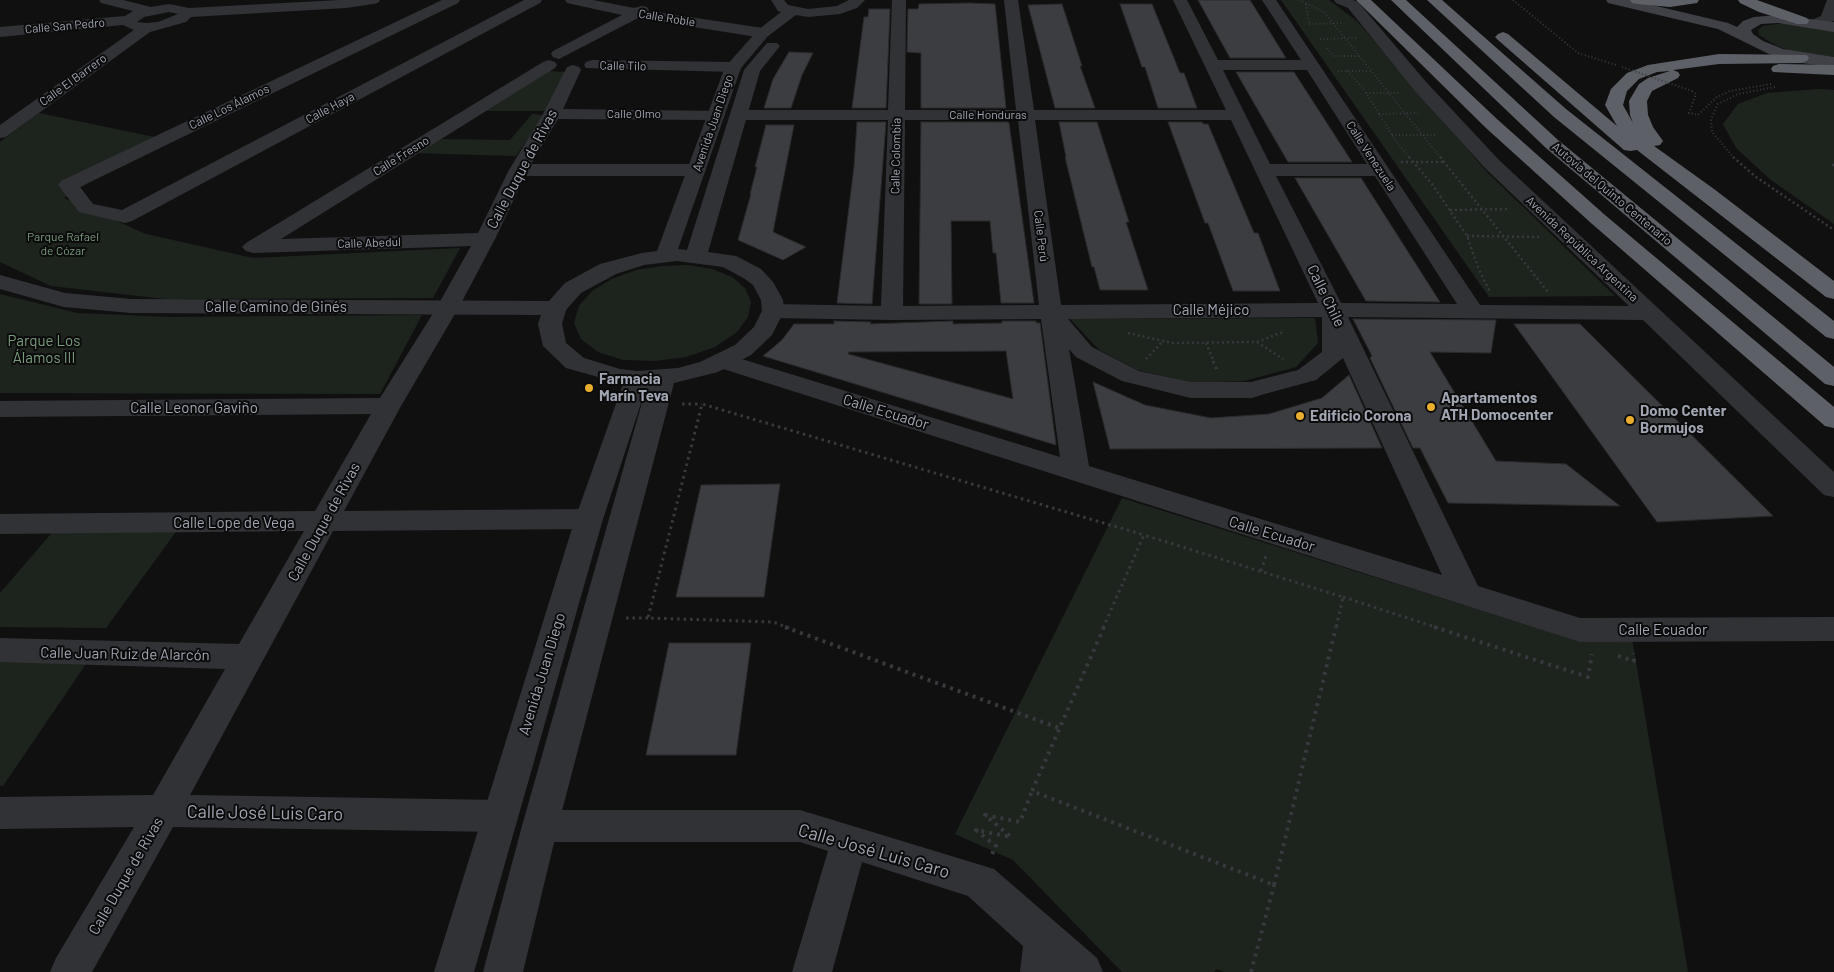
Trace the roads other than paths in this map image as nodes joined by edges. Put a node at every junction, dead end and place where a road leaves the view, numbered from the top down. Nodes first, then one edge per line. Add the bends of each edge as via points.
1 (106, 0) edge
2 (373, 0) edge
3 (453, 0) edge
4 (535, 0) edge
5 (572, 0) edge
6 (776, 0) edge
7 (858, 0) edge
8 (899, 0) edge
9 (1011, 0) edge
10 (1180, 0) edge
11 (1269, 0) edge
12 (1340, 0) edge
13 (1363, 0) edge
14 (1398, 0) edge
15 (1434, 0) edge
16 (1613, 0) edge
17 (1637, 0) edge
18 (1692, 0) edge
19 (1745, 0) edge
20 (1834, 0) edge
21 (657, 3) dead end
22 (186, 7) edge
23 (1661, 11) junction
24 (800, 12) junction
25 (634, 13) junction
26 (147, 19) junction
27 (1759, 20) junction
28 (1823, 23) edge
29 (1489, 25) dead end
30 (0, 32) edge
31 (763, 33) junction
32 (1746, 36) junction
33 (1801, 58) junction
34 (574, 62) junction
35 (1834, 62) edge
36 (1213, 65) junction
37 (1311, 65) junction
38 (733, 67) junction
39 (1834, 70) edge
40 (552, 114) junction
41 (716, 115) junction
42 (739, 115) junction
43 (897, 115) junction
44 (1026, 115) junction
45 (1237, 115) junction
46 (0, 133) edge
47 (1378, 166) junction
48 (518, 170) junction
49 (696, 170) junction
50 (1264, 170) junction
51 (1708, 193) junction
52 (125, 217) joint
53 (485, 239) junction
54 (253, 246) joint
55 (696, 256) junction
56 (665, 257) junction
57 (0, 282) edge
58 (1834, 293) edge
59 (448, 307) junction
60 (555, 308) junction
61 (1333, 310) junction
62 (773, 311) junction
63 (1473, 311) junction
64 (1050, 312) junction
65 (892, 313) junction
66 (1650, 313) junction
67 (1834, 332) edge
68 (723, 361) junction
69 (650, 377) junction
70 (1834, 379) edge
71 (388, 406) junction
72 (0, 409) edge
73 (1834, 420) edge
74 (1076, 472) junction
75 (1834, 488) edge
76 (588, 519) junction
77 (324, 522) junction
78 (0, 524) edge
79 (1466, 594) junction
80 (1834, 629) edge
81 (0, 650) edge
82 (249, 657) junction
83 (163, 811) junction
84 (0, 813) edge
85 (500, 816) junction
86 (540, 826) junction
87 (849, 842) junction
88 (1042, 956) edge
89 (70, 972) edge
90 (454, 972) edge
91 (503, 972) edge
92 (812, 972) edge
93 (1083, 972) edge

1 - 26 street
2 - 22 street via 346,4
3 - 52 street, Calle Los Álamos via 68,185 86,208
4 - 52 street, Calle Haya
5 - 25 street, Calle Roble
6 - 24 street via 783,8
7 - 24 street via 840,10
8 - 43 street, Calle Colombia
9 - 44 street, Calle Perú
10 - 36 street, Calle Chile
11 - 37 street, Calle Venezuela
12 - 66 street, Avenida República Argentina via 1353,5 1492,164
13 - 73 highway via 1492,124 1598,219
14 - 70 highway, Autovía del Quinto Centenario via 1552,144
15 - 67 highway, Autovía del Quinto Centenario via 1560,113
16 - 23 main road
17 - 18 highway via 1670,3
19 - 28 highway via 1764,9
20 - 28 street
21 - 25 street, Calle Fresno
22 - 26 street via 169,8
22 - 26 street via 180,20
23 - 27 main road
23 - 32 main road via 1723,26
24 - 31 street, Avenida Juan Diego
24 - 42 street, Avenida Juan Diego via 752,70
25 - 31 street, Calle Roble
25 - 34 street, Calle Fresno
26 - 30 street, Calle San Pedro via 132,25 130,20
26 - 46 street, Calle El Barrero
27 - 28 main road
27 - 32 main road via 1748,24 1744,29
29 - 58 highway via 1635,150
31 - 38 street, Avenida Juan Diego
32 - 33 main road via 1764,46
33 - 35 main road
33 - 51 highway via 1752,57 1674,64 1633,76 1619,89 1614,105 1646,149
34 - 38 street, Calle Tilo
34 - 40 street, Calle Duque de Rivas
34 - 54 street, Calle Fresno
36 - 37 street
36 - 45 street, Calle Chile
37 - 47 street, Calle Venezuela
38 - 41 street, Avenida Juan Diego
39 - 51 highway via 1715,69 1674,74 1644,88 1638,101 1638,115 1644,128
40 - 41 street, Calle Olmo
40 - 48 street, Calle Duque de Rivas
41 - 49 street, Avenida Juan Diego
42 - 43 street, Calle Honduras
42 - 55 street, Avenida Juan Diego
43 - 44 street, Calle Honduras
43 - 65 street, Calle Colombia
44 - 45 street, Calle Honduras
44 - 64 street, Calle Perú
45 - 50 street, Calle Chile
47 - 50 street
47 - 63 street, Calle Venezuela
48 - 49 street
48 - 53 street, Calle Duque de Rivas
49 - 56 street, Avenida Juan Diego
50 - 61 street, Calle Chile
51 - 58 highway
53 - 54 street, Calle Abedul
53 - 59 street, Calle Duque de Rivas
55 - 56 street
55 - 62 street via 728,261 753,274 762,282 772,300
56 - 60 street via 642,259 608,269 573,288
57 - 59 street, Calle Camino de Ginés via 64,300 131,306
59 - 60 street, Calle Camino de Ginés
59 - 71 street, Calle Duque de Rivas
60 - 69 street via 550,324 555,346 575,363 618,376
61 - 63 street, Calle Méjico
61 - 64 street, Calle Méjico
61 - 64 street via 1334,354 1307,374 1252,390 1191,390 1130,376 1084,352
61 - 79 street, Calle Chile
62 - 65 street, Calle Méjico
62 - 68 street via 764,330 743,350
63 - 66 street, Calle Méjico
64 - 65 street, Calle Méjico
64 - 74 street, Calle Perú
66 - 75 street, Avenida República Argentina
68 - 69 street via 678,375
68 - 74 street, Calle Ecuador
69 - 76 street, Avenida Juan Diego
69 - 86 street
71 - 72 street, Calle Leonor Gaviño
71 - 77 street, Calle Duque de Rivas
74 - 79 street, Calle Ecuador
76 - 77 street, Calle Lope de Vega
76 - 85 street, Avenida Juan Diego
77 - 78 street, Calle Lope de Vega
77 - 82 street, Calle Duque de Rivas
79 - 80 street, Calle Ecuador via 1580,630
81 - 82 street, Calle Juan Ruiz de Alarcón
82 - 83 street, Calle Duque de Rivas
83 - 84 street, Calle José Luis Caro
83 - 85 street, Calle José Luis Caro
83 - 89 street, Calle Duque de Rivas
85 - 90 street, Avenida Juan Diego
86 - 87 street, Calle José Luis Caro via 800,826
86 - 91 street
87 - 88 street, Calle José Luis Caro via 980,882
87 - 92 street
88 - 93 street, Calle José Luis Caro

